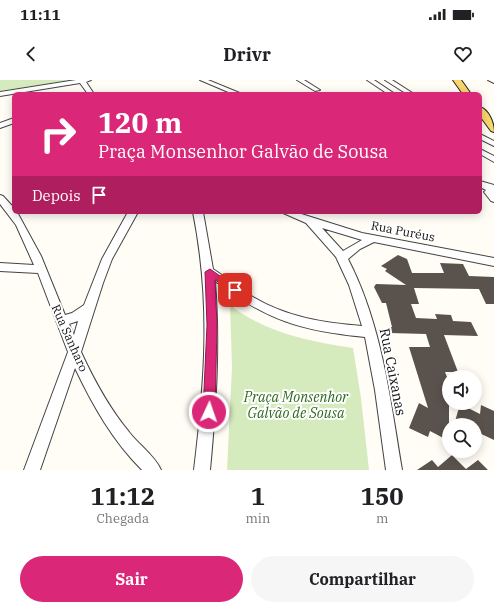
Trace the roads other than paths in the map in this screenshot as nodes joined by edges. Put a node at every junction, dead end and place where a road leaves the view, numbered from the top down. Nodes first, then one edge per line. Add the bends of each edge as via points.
1 (84, 80) edge
2 (203, 80) edge
3 (300, 80) edge
4 (314, 80) edge
5 (370, 80) edge
6 (388, 80) edge
7 (457, 80) edge
8 (491, 80) edge
9 (213, 81) edge
10 (494, 81) edge
11 (90, 92) edge
12 (236, 92) edge
13 (241, 92) edge
14 (319, 92) edge
15 (389, 92) edge
16 (408, 92) edge
17 (466, 92) edge
18 (0, 94) edge
19 (482, 113) edge
20 (12, 121) edge
21 (0, 126) edge
22 (494, 129) edge
23 (482, 137) edge
24 (494, 144) edge
25 (482, 152) edge
26 (494, 160) edge
27 (482, 186) edge
28 (490, 193) edge
29 (0, 198) edge
30 (12, 212) edge
31 (13, 214) edge
32 (132, 214) edge
33 (198, 214) edge
34 (291, 214) edge
35 (311, 223) junction
36 (374, 239) junction
37 (342, 259) junction
38 (494, 262) edge
39 (0, 267) edge
40 (41, 269) junction
41 (210, 272) junction
42 (88, 308) junction
43 (61, 321) junction
44 (370, 332) junction
45 (74, 353) junction
46 (32, 470) edge
47 (153, 470) edge
48 (202, 470) edge
49 (394, 470) edge

1 - 11 street
1 - 18 street
2 - 9 street
3 - 14 street
4 - 14 street
5 - 15 street
6 - 16 street
7 - 17 main road
8 - 10 street
9 - 12 street
9 - 13 street
19 - 22 main road
20 - 21 street
23 - 24 street
25 - 26 street
27 - 28 street
29 - 30 street, Rua Sanharo
31 - 40 street, Rua Sanharo
32 - 42 street via 107,259
33 - 41 street
34 - 35 street, Rua Puréus
35 - 36 street, Rua Puréus
35 - 37 street, Rua Caixanas
36 - 37 street via 355,247
36 - 38 street, Rua Puréus
37 - 44 street, Rua Caixanas
39 - 40 street
40 - 43 street, Rua Sanharo
41 - 44 street via 262,307 279,315 318,326
41 - 48 street via 211,366
42 - 43 street via 76,317
42 - 45 street
43 - 45 street, Rua Sanharo
44 - 49 street, Rua Caixanas via 379,372
45 - 46 street
45 - 47 street, Rua Sanharo via 105,411 136,454

